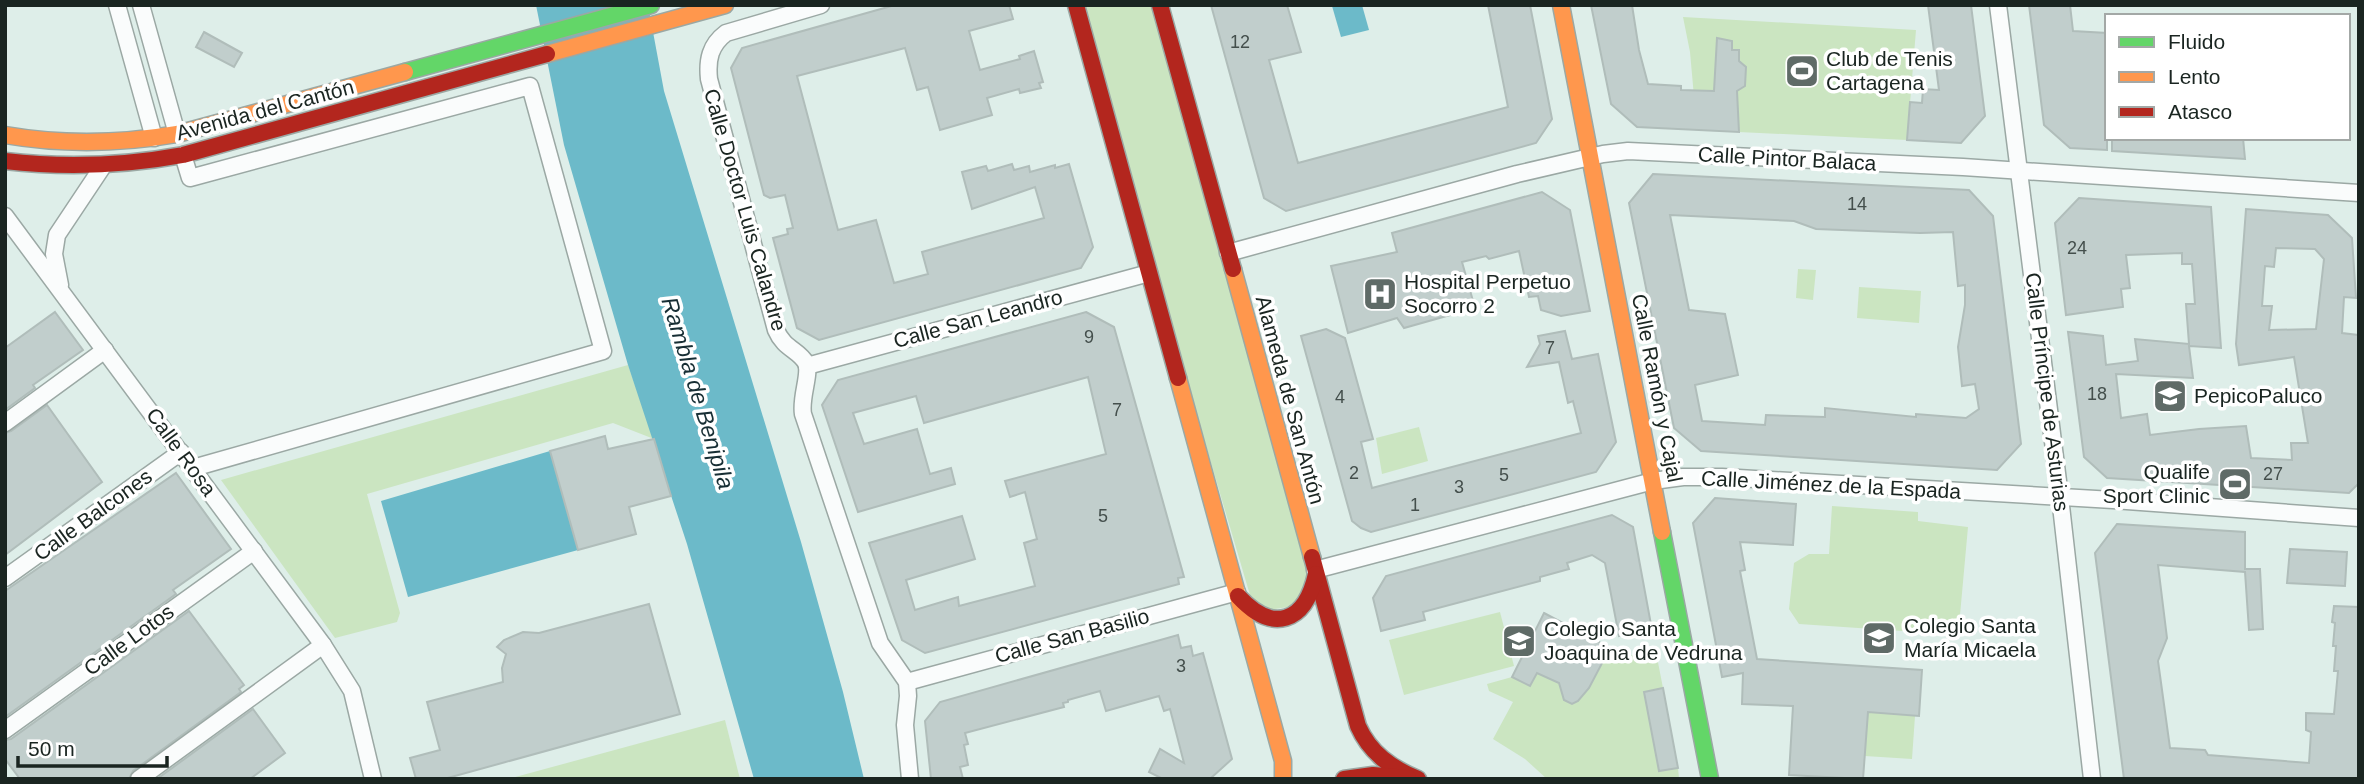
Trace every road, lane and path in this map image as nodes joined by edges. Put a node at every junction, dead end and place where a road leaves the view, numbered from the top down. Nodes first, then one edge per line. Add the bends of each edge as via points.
1 (117, 5) edge
2 (141, 5) edge
3 (651, 5) edge
4 (821, 5) edge
5 (1076, 5) edge
6 (1160, 5) edge
7 (1561, 5) edge
8 (1998, 5) edge
9 (721, 6) edge
10 (177, 134) junction
11 (5, 135) edge
12 (154, 138) junction
13 (183, 155) junction
14 (1591, 156) junction
15 (5, 161) edge
16 (103, 166) junction
17 (2018, 171) junction
18 (2359, 193) edge
19 (5, 216) edge
20 (1228, 253) junction
21 (1149, 273) junction
22 (62, 291) junction
23 (105, 350) junction
24 (807, 366) junction
25 (5, 423) edge
26 (181, 452) junction
27 (193, 467) junction
28 (1653, 481) junction
29 (2060, 497) junction
30 (2359, 518) edge
31 (254, 551) junction
32 (1316, 572) junction
33 (5, 578) edge
34 (1238, 594) junction
35 (323, 645) junction
36 (907, 682) junction
37 (5, 730) edge
38 (139, 779) edge
39 (373, 779) edge
40 (910, 779) edge
41 (1283, 779) edge
42 (1344, 779) edge
43 (1415, 779) edge
44 (1710, 779) edge
45 (2092, 779) edge

1 - 12 street
2 - 10 street
3 - 10 main road, Avenida del Cantón
4 - 24 street, Calle Doctor Luis Calandre via 726,33 710,53 709,79 776,330
5 - 21 main road
6 - 20 main road, Alameda de San Antón
7 - 14 main road, Calle Ramón y Cajal
8 - 17 street, Calle Príncipe de Asturias
9 - 13 main road, Avenida del Cantón
10 - 12 main road, Avenida del Cantón
11 - 12 main road, Avenida del Cantón via 70,142
13 - 16 main road, Avenida del Cantón
13 - 27 street via 190,178 530,86 603,351
14 - 17 street, Calle Pintor Balaca via 1628,151
14 - 20 street, Calle Pintor Balaca
14 - 28 main road, Calle Ramón y Cajal
15 - 16 main road, Avenida del Cantón
16 - 22 street via 57,235 54,254
17 - 18 street, Calle Pintor Balaca
17 - 29 street, Calle Príncipe de Asturias
19 - 22 street, Calle Rosa
20 - 32 main road, Alameda de San Antón
21 - 24 street, Calle San Leandro
21 - 34 main road
22 - 23 street, Calle Rosa
23 - 25 street
23 - 26 street, Calle Rosa
24 - 36 street via 803,414 880,643
26 - 27 street, Calle Rosa
26 - 33 street, Calle Balcones
27 - 31 street, Calle Rosa
28 - 29 street, Calle Jiménez de la Espada via 1723,477
28 - 32 street, Calle Jiménez de la Espada
28 - 44 main road, Calle Ramón y Cajal
29 - 30 street, Calle Jiménez de la Espada
29 - 45 street, Calle Príncipe de Asturias
31 - 35 street, Calle Rosa
31 - 37 street, Calle Lotos
32 - 34 main road via 1308,604 1288,618 1262,615
32 - 43 main road, Alameda de San Antón via 1361,734 1390,765
34 - 36 street, Calle San Basilio
34 - 41 main road via 1283,761
35 - 38 street
35 - 39 street, Calle Rosa via 352,691
36 - 40 street
42 - 43 main road via 1386,775

